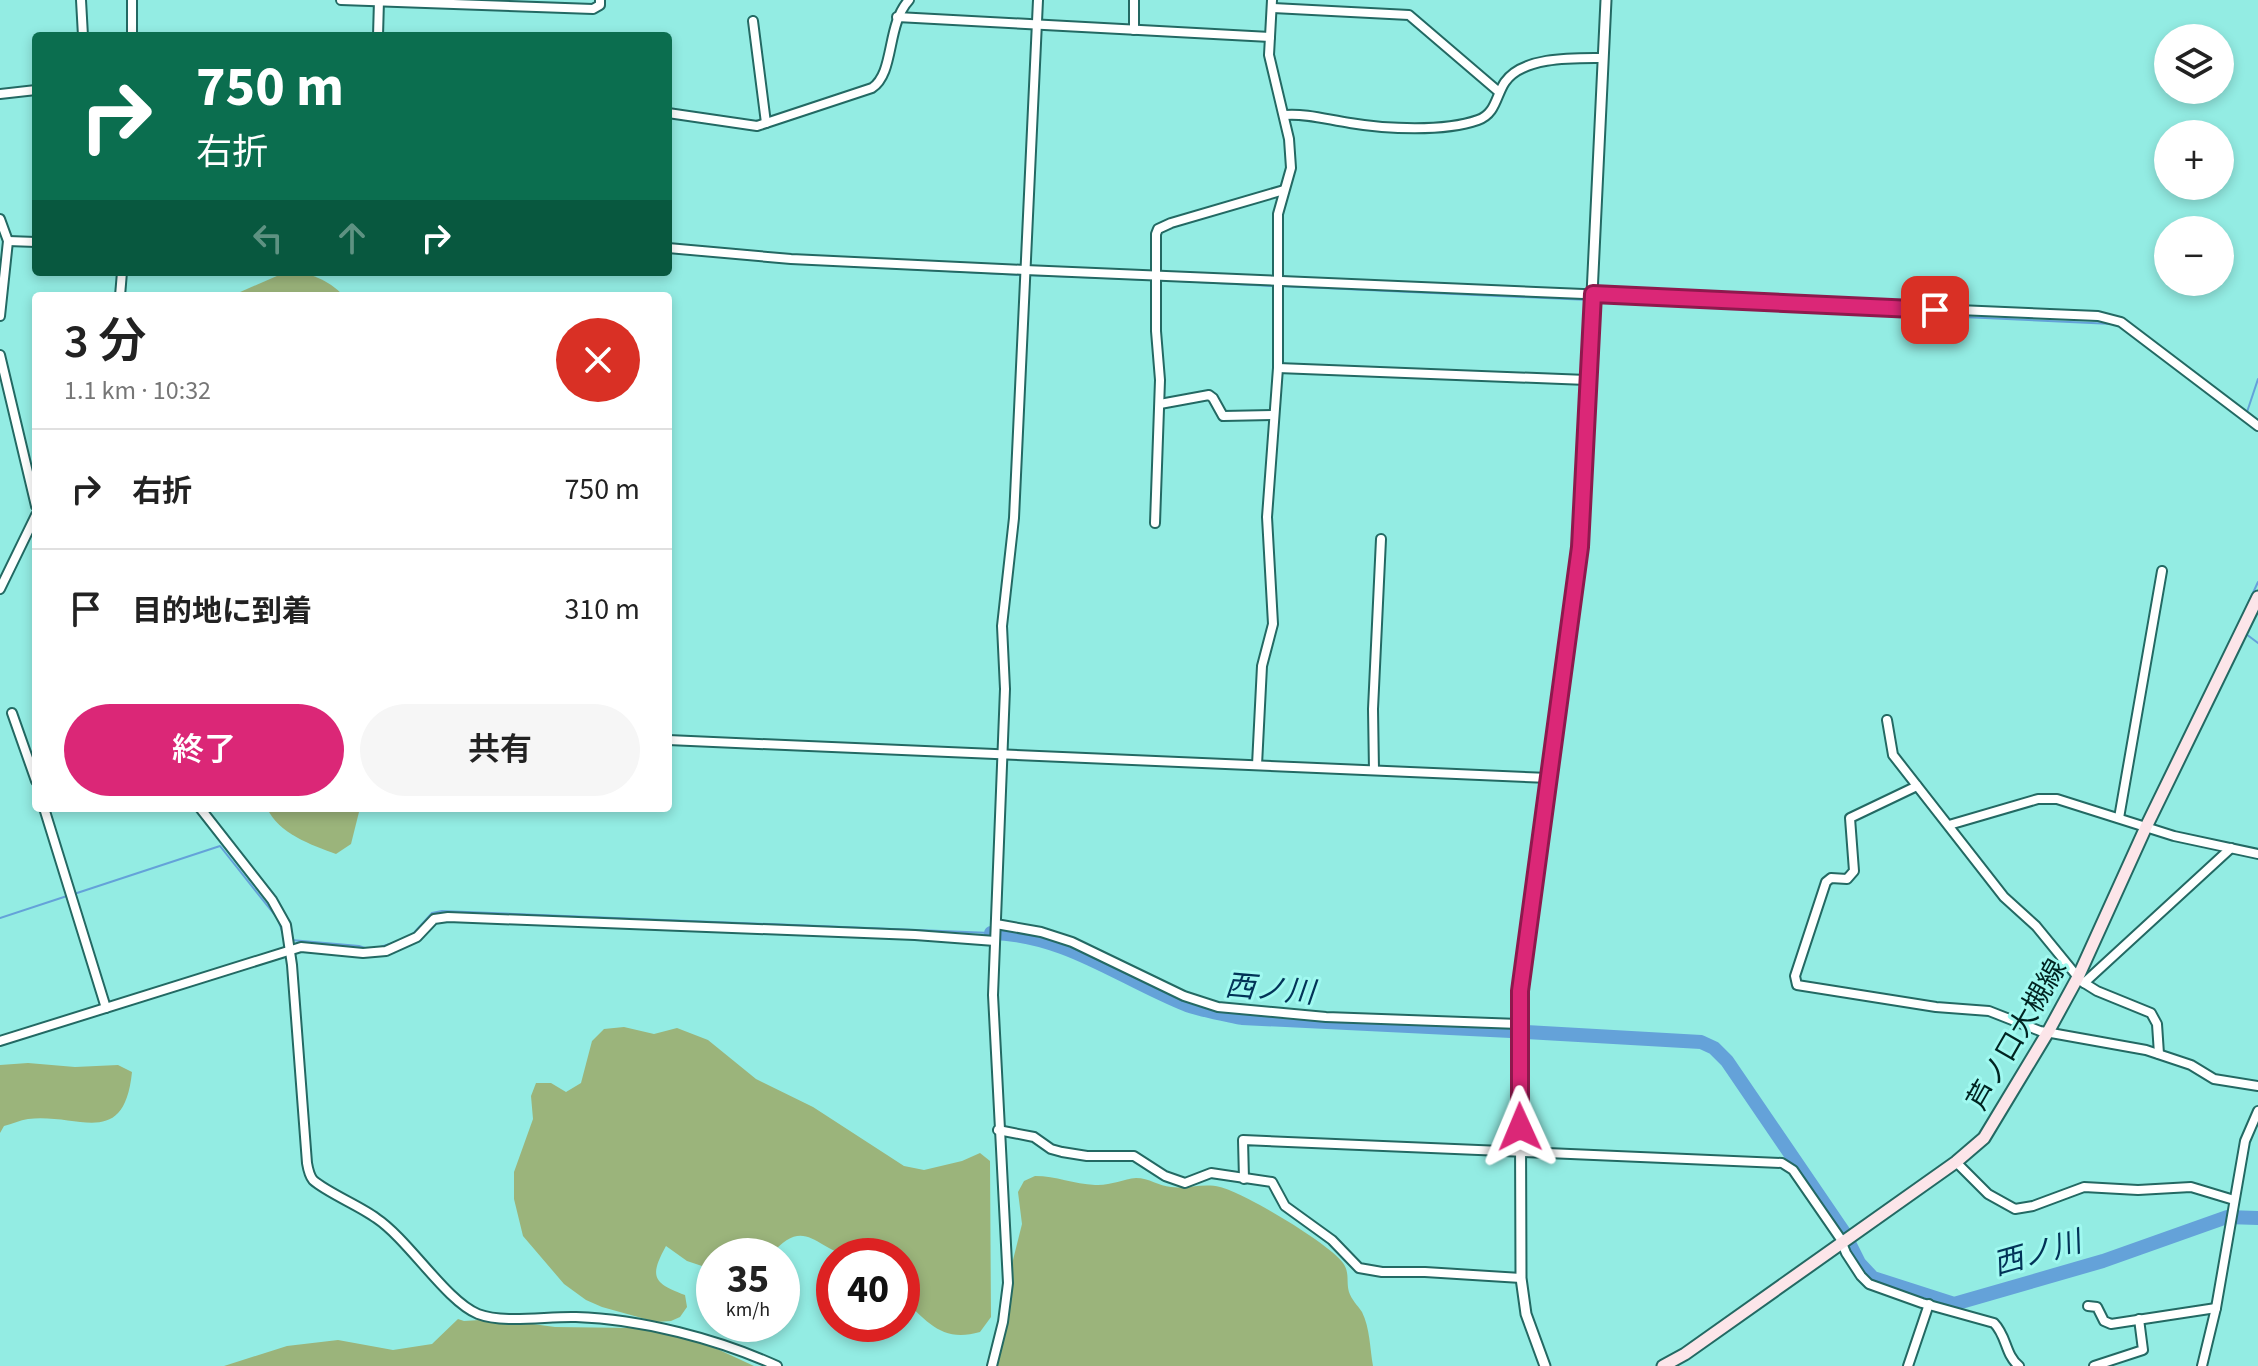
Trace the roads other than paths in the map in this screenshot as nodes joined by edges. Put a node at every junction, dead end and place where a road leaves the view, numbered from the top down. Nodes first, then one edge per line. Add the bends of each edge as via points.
1 (81, 0) edge
2 (132, 0) edge
3 (341, 0) edge
4 (600, 0) edge
5 (909, 0) edge
6 (1038, 0) edge
7 (1134, 0) edge
8 (1606, 0) edge
9 (379, 1) edge
10 (1273, 4) edge
11 (897, 17) junction
12 (753, 21) dead end
13 (1036, 26) junction
14 (1134, 30) junction
15 (83, 32) edge
16 (132, 32) edge
17 (378, 32) edge
18 (1270, 37) junction
19 (1603, 58) junction
20 (32, 90) edge
21 (1499, 92) junction
22 (0, 94) edge
23 (672, 114) edge
24 (1284, 115) junction
25 (766, 123) junction
26 (1284, 190) junction
27 (0, 219) edge
28 (8, 241) junction
29 (32, 242) edge
30 (672, 248) edge
31 (1025, 270) junction
32 (1157, 275) junction
33 (1278, 281) junction
34 (1593, 294) junction
35 (0, 316) edge
36 (0, 355) edge
37 (1278, 368) junction
38 (1587, 380) junction
39 (1160, 404) junction
40 (1274, 415) junction
41 (2258, 426) edge
42 (32, 489) edge
43 (32, 523) edge
44 (1155, 523) dead end
45 (1381, 539) dead end
46 (2162, 571) dead end
47 (0, 589) edge
48 (2258, 597) edge
49 (12, 713) dead end
50 (1887, 720) dead end
51 (672, 740) edge
52 (1003, 753) junction
53 (1257, 765) junction
54 (32, 770) edge
55 (1374, 770) junction
56 (1549, 778) junction
57 (1917, 786) junction
58 (45, 812) edge
59 (203, 812) edge
60 (2119, 818) junction
61 (1949, 825) junction
62 (2146, 827) junction
63 (2231, 848) junction
64 (2258, 854) edge
65 (995, 933) junction
66 (290, 951) junction
67 (2081, 980) junction
68 (106, 1008) junction
69 (1519, 1024) junction
70 (2048, 1032) junction
71 (0, 1041) edge
72 (2159, 1054) junction
73 (2258, 1086) edge
74 (2258, 1111) edge
75 (998, 1130) junction
76 (1521, 1153) junction
77 (1956, 1162) junction
78 (1244, 1179) junction
79 (2234, 1200) junction
80 (1841, 1242) junction
81 (1521, 1278) junction
82 (1929, 1304) junction
83 (2088, 1306) dead end
84 (2216, 1308) junction
85 (2139, 1319) junction
86 (777, 1366) edge
87 (992, 1366) edge
88 (1545, 1366) edge
89 (1663, 1366) edge
90 (1908, 1366) edge
91 (2019, 1366) edge
92 (2094, 1366) edge
93 (2202, 1366) edge

1 - 15 street
2 - 16 street
3 - 9 street
4 - 9 street via 593,9
5 - 11 street
6 - 13 street
7 - 14 street
8 - 19 street
9 - 17 street
10 - 18 street
10 - 21 street via 1413,17
11 - 13 street
11 - 25 street via 877,85
12 - 25 street
13 - 14 street
13 - 31 street
14 - 18 street
18 - 24 street via 1269,55
19 - 21 street via 1560,58 1531,66 1510,76
19 - 34 street
20 - 22 street
21 - 24 street via 1492,110 1479,120 1424,128
23 - 25 street
24 - 26 street via 1291,147
26 - 32 street via 1158,229
26 - 33 street via 1278,214
27 - 28 street
28 - 29 street
28 - 35 street
30 - 31 street
31 - 32 street
31 - 52 street via 1014,518 1002,626
32 - 33 street
32 - 39 street
33 - 34 street
33 - 37 street
34 - 38 street
34 - 41 street via 2109,318 2156,347
36 - 42 street
37 - 38 street
37 - 40 street
38 - 56 street via 1580,547
39 - 40 street via 1209,395 1223,416
39 - 44 street
40 - 53 street via 1267,517 1273,624 1262,666
43 - 47 street
45 - 55 street
46 - 60 street
48 - 62 main road, 芦ノ口大槻線
49 - 54 street
50 - 57 street via 1893,755
51 - 52 street
52 - 53 street
52 - 65 street
53 - 55 street
55 - 56 street
56 - 69 street
57 - 61 street
57 - 70 street via 1850,818 1854,871 1847,879 1826,882 1795,983 1989,1011
58 - 68 street
59 - 66 street via 280,912
60 - 61 street via 2048,798
60 - 62 street
61 - 67 street via 2004,897
62 - 63 street
62 - 67 main road, 芦ノ口大槻線
63 - 64 street
63 - 67 street
65 - 66 street via 915,935 448,917 434,919 417,937 386,951
65 - 69 street via 1041,932 1072,942 1218,1007 1340,1018
65 - 75 street
66 - 68 street
66 - 86 street via 307,1163 313,1180 386,1224 472,1311 616,1321 736,1348
67 - 70 main road, 芦ノ口大槻線
67 - 72 street via 2151,1013
68 - 71 street
69 - 76 street
70 - 72 street
70 - 77 main road, 芦ノ口大槻線 via 1984,1138
72 - 73 street via 2214,1079
74 - 79 street via 2245,1141
75 - 78 street via 1034,1137 1062,1152 1137,1157 1185,1183 1211,1173
75 - 87 street via 1008,1283
76 - 78 street via 1243,1140
76 - 80 street via 1782,1163 1793,1170
76 - 81 street
77 - 79 street via 1988,1194 2015,1209 2084,1187 2191,1187
77 - 80 main road, 芦ノ口大槻線
78 - 81 street via 1272,1182 1285,1206 1332,1240 1359,1268
79 - 84 street
80 - 82 street via 1869,1284
80 - 89 main road, 芦ノ口大槻線
81 - 88 street via 1526,1314
82 - 90 street
82 - 91 street via 1994,1323
83 - 85 street via 2097,1307 2111,1324
84 - 85 street
84 - 93 street
85 - 92 street via 2143,1350

